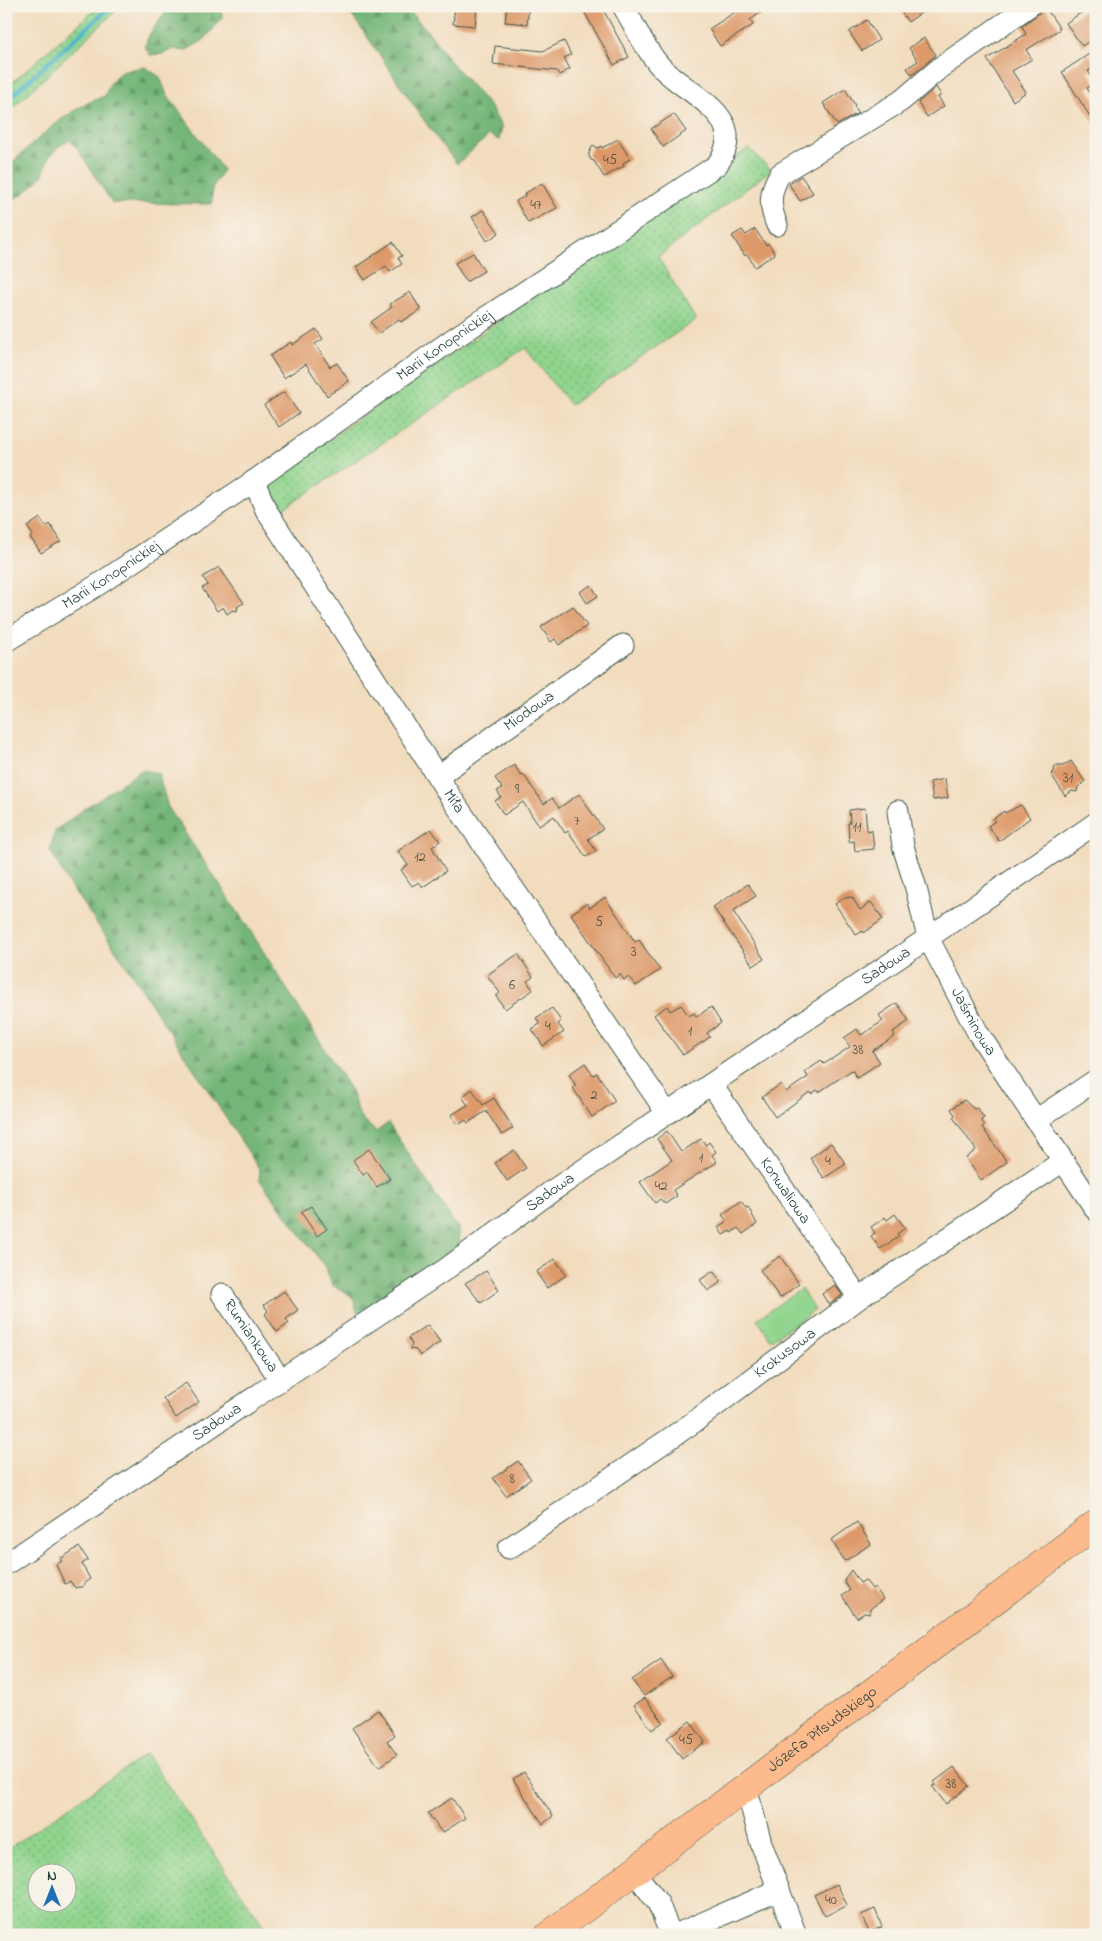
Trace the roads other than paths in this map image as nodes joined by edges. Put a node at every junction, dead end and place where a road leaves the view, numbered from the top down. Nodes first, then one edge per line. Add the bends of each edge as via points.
1 (624, 6) edge
2 (1029, 6) edge
3 (777, 225) dead end
4 (254, 481) junction
5 (6, 641) edge
6 (622, 645) dead end
7 (438, 776) junction
8 (898, 811) dead end
9 (1096, 823) edge
10 (928, 938) junction
11 (1096, 1080) edge
12 (711, 1084) junction
13 (667, 1113) junction
14 (1036, 1120) junction
15 (1063, 1161) junction
16 (1096, 1210) edge
17 (222, 1294) dead end
18 (859, 1298) junction
19 (280, 1379) junction
20 (1096, 1524) edge
21 (509, 1548) dead end
22 (6, 1564) edge
23 (746, 1787) junction
24 (634, 1871) junction
25 (779, 1890) junction
26 (549, 1935) edge
27 (673, 1935) edge
28 (796, 1935) edge

1 - 4 street, Marii Konopnickiej via 660,66 720,116 727,141 725,154 717,165 453,339
2 - 3 street via 941,67 901,101 780,174 770,198 771,212
4 - 5 street, Marii Konopnickiej via 96,586
4 - 7 street, Miła via 266,510
6 - 7 street, Miodowa
7 - 13 street, Miła
8 - 10 street, Jaśminowa via 903,846
9 - 10 street, Sadowa
10 - 12 street, Sadowa
10 - 14 street, Jaśminowa via 978,1033
11 - 14 street
12 - 13 street, Sadowa
12 - 18 street, Konwaliowa
13 - 19 street, Sadowa via 552,1190 446,1269
14 - 15 street, Jaśminowa
15 - 16 street, Jaśminowa
15 - 18 street, Krokusowa
17 - 19 street, Rumiankowa
18 - 21 street, Krokusowa via 694,1422
19 - 22 street, Sadowa
20 - 23 main road, Józefa Piłsudskiego
23 - 24 main road, Józefa Piłsudskiego
23 - 25 street via 761,1843
24 - 26 main road, Józefa Piłsudskiego
24 - 27 street via 658,1903
25 - 27 street
25 - 28 street

